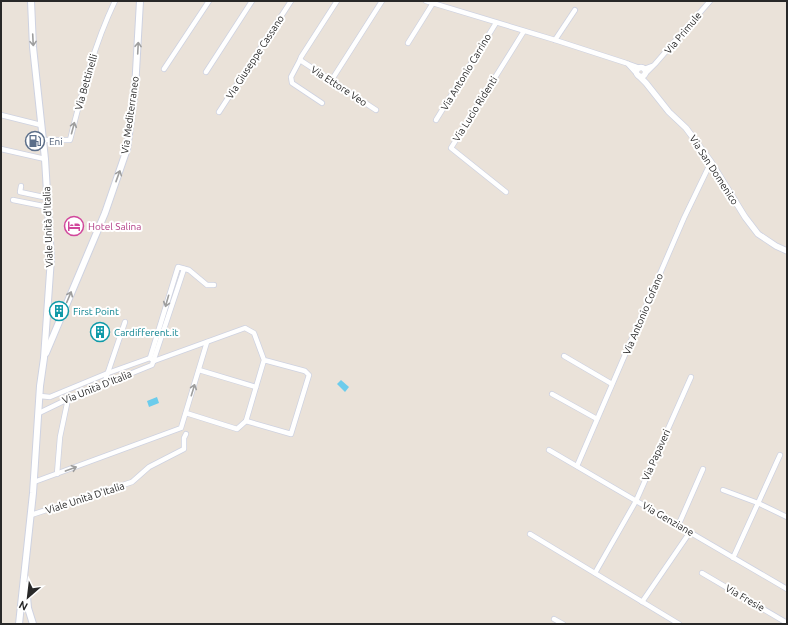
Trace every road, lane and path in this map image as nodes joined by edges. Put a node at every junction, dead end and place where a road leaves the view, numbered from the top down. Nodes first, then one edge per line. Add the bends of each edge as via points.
1 (31, 1) edge
2 (115, 1) edge
3 (140, 1) edge
4 (209, 1) edge
5 (252, 1) edge
6 (291, 1) edge
7 (337, 1) edge
8 (382, 1) edge
9 (426, 1) edge
10 (447, 1) edge
11 (710, 1) edge
12 (433, 3) junction
13 (443, 6) junction
14 (575, 10) dead end
15 (496, 23) junction
16 (524, 31) junction
17 (555, 40) junction
18 (408, 43) dead end
19 (300, 60) junction
20 (626, 63) junction
21 (164, 69) dead end
22 (644, 71) junction
23 (206, 72) dead end
24 (638, 75) junction
25 (332, 81) junction
26 (646, 83) junction
27 (322, 103) dead end
28 (376, 110) dead end
29 (219, 112) dead end
30 (1, 115) edge
31 (436, 120) dead end
32 (41, 125) junction
33 (43, 140) junction
34 (1, 148) edge
35 (45, 159) junction
36 (711, 162) junction
37 (21, 186) dead end
38 (506, 192) dead end
39 (48, 198) junction
40 (13, 200) dead end
41 (48, 208) junction
42 (787, 251) edge
43 (214, 285) dead end
44 (46, 322) junction
45 (125, 322) dead end
46 (59, 323) junction
47 (207, 342) junction
48 (564, 356) dead end
49 (44, 358) junction
50 (152, 360) junction
51 (264, 360) junction
52 (199, 370) junction
53 (108, 373) junction
54 (691, 377) dead end
55 (104, 384) junction
56 (612, 384) junction
57 (256, 387) junction
58 (552, 394) dead end
59 (40, 396) junction
60 (68, 399) junction
61 (39, 413) junction
62 (186, 413) junction
63 (597, 419) junction
64 (246, 421) junction
65 (186, 434) dead end
66 (549, 450) dead end
67 (780, 455) dead end
68 (577, 466) junction
69 (703, 469) dead end
70 (57, 474) junction
71 (34, 482) junction
72 (723, 490) dead end
73 (636, 501) junction
74 (758, 503) junction
75 (31, 515) junction
76 (787, 517) edge
77 (678, 526) junction
78 (690, 532) junction
79 (530, 534) dead end
80 (734, 558) junction
81 (25, 573) junction
82 (595, 573) junction
83 (702, 573) dead end
84 (787, 589) edge
85 (642, 602) junction
86 (554, 619) dead end
87 (787, 623) edge
88 (19, 624) edge
89 (33, 624) edge
90 (563, 624) edge
91 (680, 624) edge

1 -> 32 main road, Viale Unità d'Italia
33 -> 2 street, Via Bettinelli via 70,140 86,79
46 -> 3 main road, Via Mediterraneo via 127,149 136,89
4 - 21 street
5 - 23 street
6 - 29 street, Via Giuseppe Cassano
7 - 19 street, Via Ettore Veo
8 - 25 street
9 - 12 street, Via San Domenico
10 - 13 street
11 - 22 street, Via Primule via 655,64
12 - 13 street, Via San Domenico
12 - 18 street
13 - 15 street, Via San Domenico
14 - 17 street
15 - 16 street, Via San Domenico
15 - 31 street, Via Antonio Carrino
16 - 17 street, Via San Domenico
16 - 38 street, Via Lucio Ridenti via 451,148
17 - 20 street, Via San Domenico
19 - 25 street, Via Ettore Veo
19 - 27 street via 291,77 292,82
20 - 22 street, Via San Domenico
20 - 24 street, Via San Domenico
22 - 24 street via 637,71
22 - 26 street
24 - 26 street, Via San Domenico
25 - 28 street, Via Ettore Veo
26 - 36 street, Via San Domenico via 669,112 686,128
30 - 32 street
32 - 33 main road, Viale Unità d'Italia
33 - 35 main road, Viale Unità d'Italia
34 - 35 street
35 - 39 main road, Viale Unità d'Italia
36 - 42 street, Via San Domenico via 758,234
36 - 56 street, Via Antonio Cofano
37 - 39 street, Viale Unità D'Italia via 20,192
39 - 41 main road, Viale Unità d'Italia
40 - 41 street, Viale Unità D'Italia
41 - 44 main road, Viale Unità d'Italia via 51,258
43 - 50 street via 207,285 183,268
44 - 46 main road via 52,325
44 - 49 main road, Viale Unità d'Italia
45 - 53 street
46 - 49 main road, Via Mediterraneo
47 - 50 street
47 - 51 street via 245,328 254,333
47 - 52 street
48 - 56 street
49 - 59 main road, Viale Unità d'Italia
50 - 53 street
50 - 55 street, Via Unità D'Italia via 152,365
51 - 57 street
51 - 64 street via 309,375 291,434
52 - 57 street
62 -> 52 street
53 - 55 street
53 - 59 street via 50,397
54 - 73 street, Via Papaveri
55 - 60 street, Via Unità D'Italia
56 - 63 street, Via Antonio Cofano
57 - 64 street
58 - 63 street
59 - 61 main road, Viale Unità d'Italia
60 - 61 street, Via Unità D'Italia
60 - 70 street via 60,437
61 - 71 main road, Viale Unità d'Italia
62 - 64 street via 237,429
70 -> 62 street via 181,428
63 - 68 street, Via Antonio Cofano
65 - 75 street, Viale Unità D'Italia via 184,449 149,467 132,482
66 - 68 street, Via Genziane
67 - 74 street
68 - 73 street, Via Genziane
69 - 77 street
70 - 71 street
71 - 75 main road, Viale Unità d'Italia
72 - 74 street
73 - 77 street, Via Genziane
73 - 82 street, Via Papaveri
74 - 76 street
74 - 80 street
75 - 81 main road, Viale Unità d'Italia
77 - 78 street, Via Genziane
78 - 80 street, Via Genziane
78 - 85 street
79 - 82 street
80 - 84 street, Via Genziane
81 - 88 main road, Viale Unità d'Italia
81 - 89 main road, Viale Unità d'Italia via 28,608
82 - 85 street
83 - 87 street, Via Fresie
85 - 91 street
86 - 90 street

